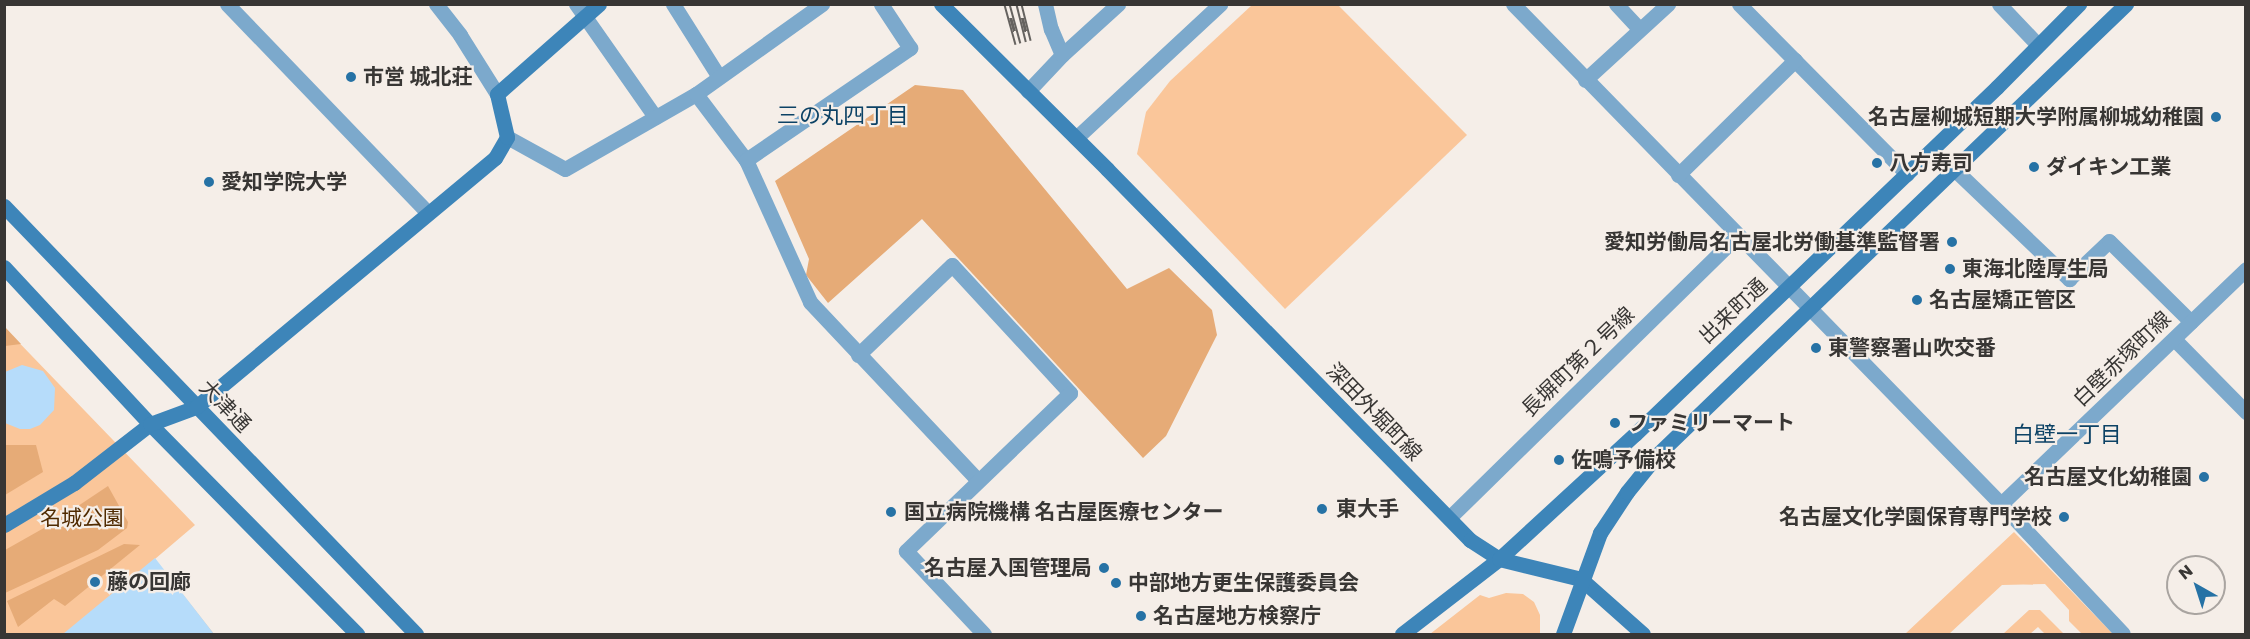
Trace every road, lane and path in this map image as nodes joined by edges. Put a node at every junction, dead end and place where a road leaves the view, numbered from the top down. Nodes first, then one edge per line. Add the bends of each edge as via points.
1 (227, 4) edge
2 (436, 4) edge
3 (599, 4) edge
4 (673, 4) edge
5 (822, 4) edge
6 (880, 4) edge
7 (1045, 4) edge
8 (1118, 4) edge
9 (1220, 4) edge
10 (1513, 4) edge
11 (1616, 4) edge
12 (1668, 4) edge
13 (1739, 4) edge
14 (1999, 4) edge
15 (2079, 4) edge
16 (2126, 4) edge
17 (949, 7) edge
18 (580, 11) edge
19 (1639, 29) junction
20 (2037, 44) junction
21 (1062, 56) junction
22 (1795, 60) junction
23 (719, 77) junction
24 (1585, 80) junction
25 (1028, 91) junction
26 (497, 94) junction
27 (696, 94) junction
28 (655, 117) junction
29 (507, 137) junction
30 (1076, 138) junction
31 (746, 160) junction
32 (1953, 168) junction
33 (1907, 174) junction
34 (1678, 175) junction
35 (4, 206) edge
36 (428, 213) junction
37 (1737, 236) junction
38 (4, 267) edge
39 (2246, 269) edge
40 (1789, 288) junction
41 (1810, 308) junction
42 (2191, 322) junction
43 (2174, 339) junction
44 (858, 355) junction
45 (196, 407) junction
46 (2246, 412) edge
47 (150, 424) junction
48 (978, 480) junction
49 (2001, 504) junction
50 (1449, 518) junction
51 (4, 525) edge
52 (1499, 559) junction
53 (1581, 579) junction
54 (357, 634) edge
55 (416, 634) edge
56 (984, 634) edge
57 (1402, 634) edge
58 (1563, 634) edge
59 (1643, 634) edge
60 (2123, 634) edge

1 - 36 street
2 - 26 street
3 - 18 street
4 - 23 street
5 - 23 street
6 - 31 street via 910,48
7 - 21 street
8 - 21 street
9 - 30 street
10 - 24 street
11 - 19 street
12 - 19 street
13 - 22 street
14 - 20 street
15 - 20 street, 出来町通
16 - 32 street
17 - 25 street, 深田外堀町線
18 - 26 street
18 - 28 street
19 - 24 street
20 - 33 street, 出来町通
21 - 25 street
22 - 33 street
22 - 34 street
23 - 27 street
24 - 34 street
25 - 30 street, 深田外堀町線
26 - 29 street
27 - 28 street
27 - 31 street
28 - 29 street via 565,169
29 - 36 street via 495,158
30 - 50 street, 深田外堀町線
31 - 44 street via 810,302
32 - 41 street
32 - 42 street via 2069,279 2109,241
33 - 40 street, 出来町通
34 - 37 street
35 - 45 street, 大津通
36 - 45 street
37 - 40 street
37 - 50 street, 長塀町第２号線
38 - 47 street
39 - 42 street, 白壁赤塚町線
40 - 41 street
40 - 52 street, 出来町通
41 - 49 street
41 - 53 street via 1656,455 1600,533
42 - 43 street, 白壁赤塚町線
43 - 46 street
43 - 49 street, 白壁赤塚町線
44 - 48 street
44 - 48 street via 952,265 1070,393
45 - 47 street
45 - 55 street, 大津通
47 - 51 street via 74,483
47 - 54 street
48 - 56 street via 906,551
49 - 60 street
50 - 52 street, 深田外堀町線 via 1470,540
52 - 53 street, 深田外堀町線
52 - 57 street, 出来町通
53 - 58 street
53 - 59 street, 深田外堀町線

